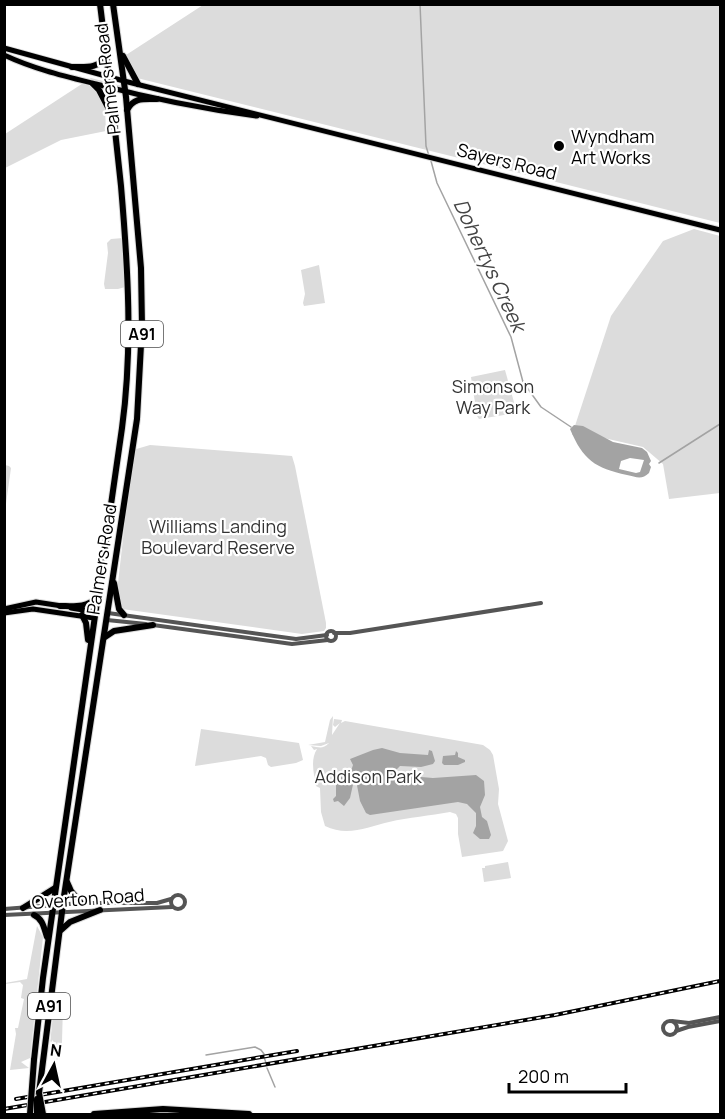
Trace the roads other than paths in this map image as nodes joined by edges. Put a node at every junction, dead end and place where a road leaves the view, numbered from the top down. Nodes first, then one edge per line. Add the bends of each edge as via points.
1 (100, 4) edge
2 (113, 4) edge
3 (119, 47) junction
4 (4, 48) edge
5 (4, 55) edge
6 (107, 55) junction
7 (72, 67) junction
8 (109, 77) junction
9 (124, 81) junction
10 (93, 84) junction
11 (138, 84) junction
12 (110, 88) junction
13 (125, 91) junction
14 (157, 99) junction
15 (127, 110) junction
16 (114, 119) junction
17 (286, 121) junction
18 (720, 230) edge
19 (113, 576) junction
20 (97, 597) junction
21 (541, 603) dead end
22 (60, 606) junction
23 (4, 611) edge
24 (82, 615) junction
25 (94, 615) junction
26 (124, 615) junction
27 (107, 616) junction
28 (153, 625) junction
29 (334, 633) junction
30 (350, 633) junction
31 (104, 637) junction
32 (327, 637) junction
33 (335, 639) junction
34 (88, 656) junction
35 (67, 882) junction
36 (55, 887) junction
37 (171, 899) junction
38 (81, 903) junction
39 (133, 903) junction
40 (64, 904) junction
41 (53, 905) junction
42 (172, 907) junction
43 (24, 908) junction
44 (4, 909) edge
45 (134, 909) junction
46 (100, 910) junction
47 (63, 913) junction
48 (52, 914) junction
49 (4, 915) edge
50 (34, 915) junction
51 (60, 930) junction
52 (48, 940) junction
53 (720, 1019) edge
54 (672, 1021) junction
55 (675, 1033) junction
56 (39, 1093) junction
57 (30, 1114) edge
58 (37, 1114) edge
59 (43, 1114) edge
60 (94, 1114) edge
61 (249, 1114) edge

1 - 6 highway, Palmers Road / A91
2 - 3 highway, Palmers Road / A91
3 - 9 highway, Palmers Road / A91
3 - 11 highway
4 - 7 main road, Sayers Road
5 - 10 main road, Sayers Road via 40,70
6 - 7 highway via 94,66
6 - 8 highway, Palmers Road / A91
7 - 8 main road, Sayers Road
8 - 9 main road, Sayers Road
8 - 12 highway, Palmers Road / A91
9 - 11 main road, Sayers Road
9 - 13 highway, Palmers Road / A91
10 - 12 main road, Sayers Road
10 - 16 highway
11 - 17 main road, Sayers Road
12 - 13 main road, Sayers Road
12 - 16 highway, Palmers Road / A91
13 - 14 main road, Sayers Road
13 - 15 highway, Palmers Road / A91
14 - 15 highway via 136,100
14 - 17 main road, Sayers Road
15 - 19 highway, Palmers Road / A91 via 141,268 142,338 137,419
16 - 20 highway, Palmers Road / A91 via 128,262 130,340 123,420
17 - 18 main road, Sayers Road
19 - 26 highway via 119,609
19 - 27 highway, Palmers Road / A91
20 - 22 highway via 84,605
20 - 25 highway, Palmers Road / A91
21 - 30 street
22 - 23 main road via 36,602
22 - 25 main road
23 - 24 main road via 33,609
24 - 25 main road
24 - 34 highway
25 - 27 highway
25 - 34 highway, Palmers Road / A91
26 - 27 street
26 - 32 street via 296,639
27 - 28 street
27 - 31 highway, Palmers Road / A91
28 - 31 highway via 114,631
28 - 32 street via 292,644
29 - 30 street
29 - 32 street
29 - 33 street
30 - 33 street
31 - 35 highway, Palmers Road / A91
32 - 33 street
34 - 36 highway, Palmers Road / A91
35 - 38 highway
35 - 40 highway, Palmers Road / A91
36 - 41 highway, Palmers Road / A91
36 - 43 highway
37 - 39 street, Overton Road
37 - 42 street
37 - 42 street via 178,895 185,900 181,908
38 - 39 street, Overton Road
38 - 40 street, Overton Road
39 - 45 street
40 - 41 street, Overton Road
40 - 47 highway, Palmers Road / A91
41 - 43 street, Overton Road
41 - 48 highway, Palmers Road / A91
42 - 45 street, Overton Road
43 - 44 street, Overton Road
45 - 46 street, Overton Road
46 - 47 street, Overton Road
46 - 51 highway
47 - 48 street, Overton Road
47 - 51 highway, Palmers Road / A91
48 - 50 street, Overton Road
48 - 52 highway, Palmers Road / A91
49 - 50 street, Overton Road
50 - 52 highway via 42,921
51 - 56 highway, Palmers Road / A91
52 - 57 highway, Palmers Road / A91, bridge
53 - 54 street
53 - 55 street
54 - 55 street
54 - 55 street via 665,1023 664,1030
56 - 58 highway, Palmers Road / A91, bridge
56 - 59 highway, bridge
60 - 61 highway via 163,1109

